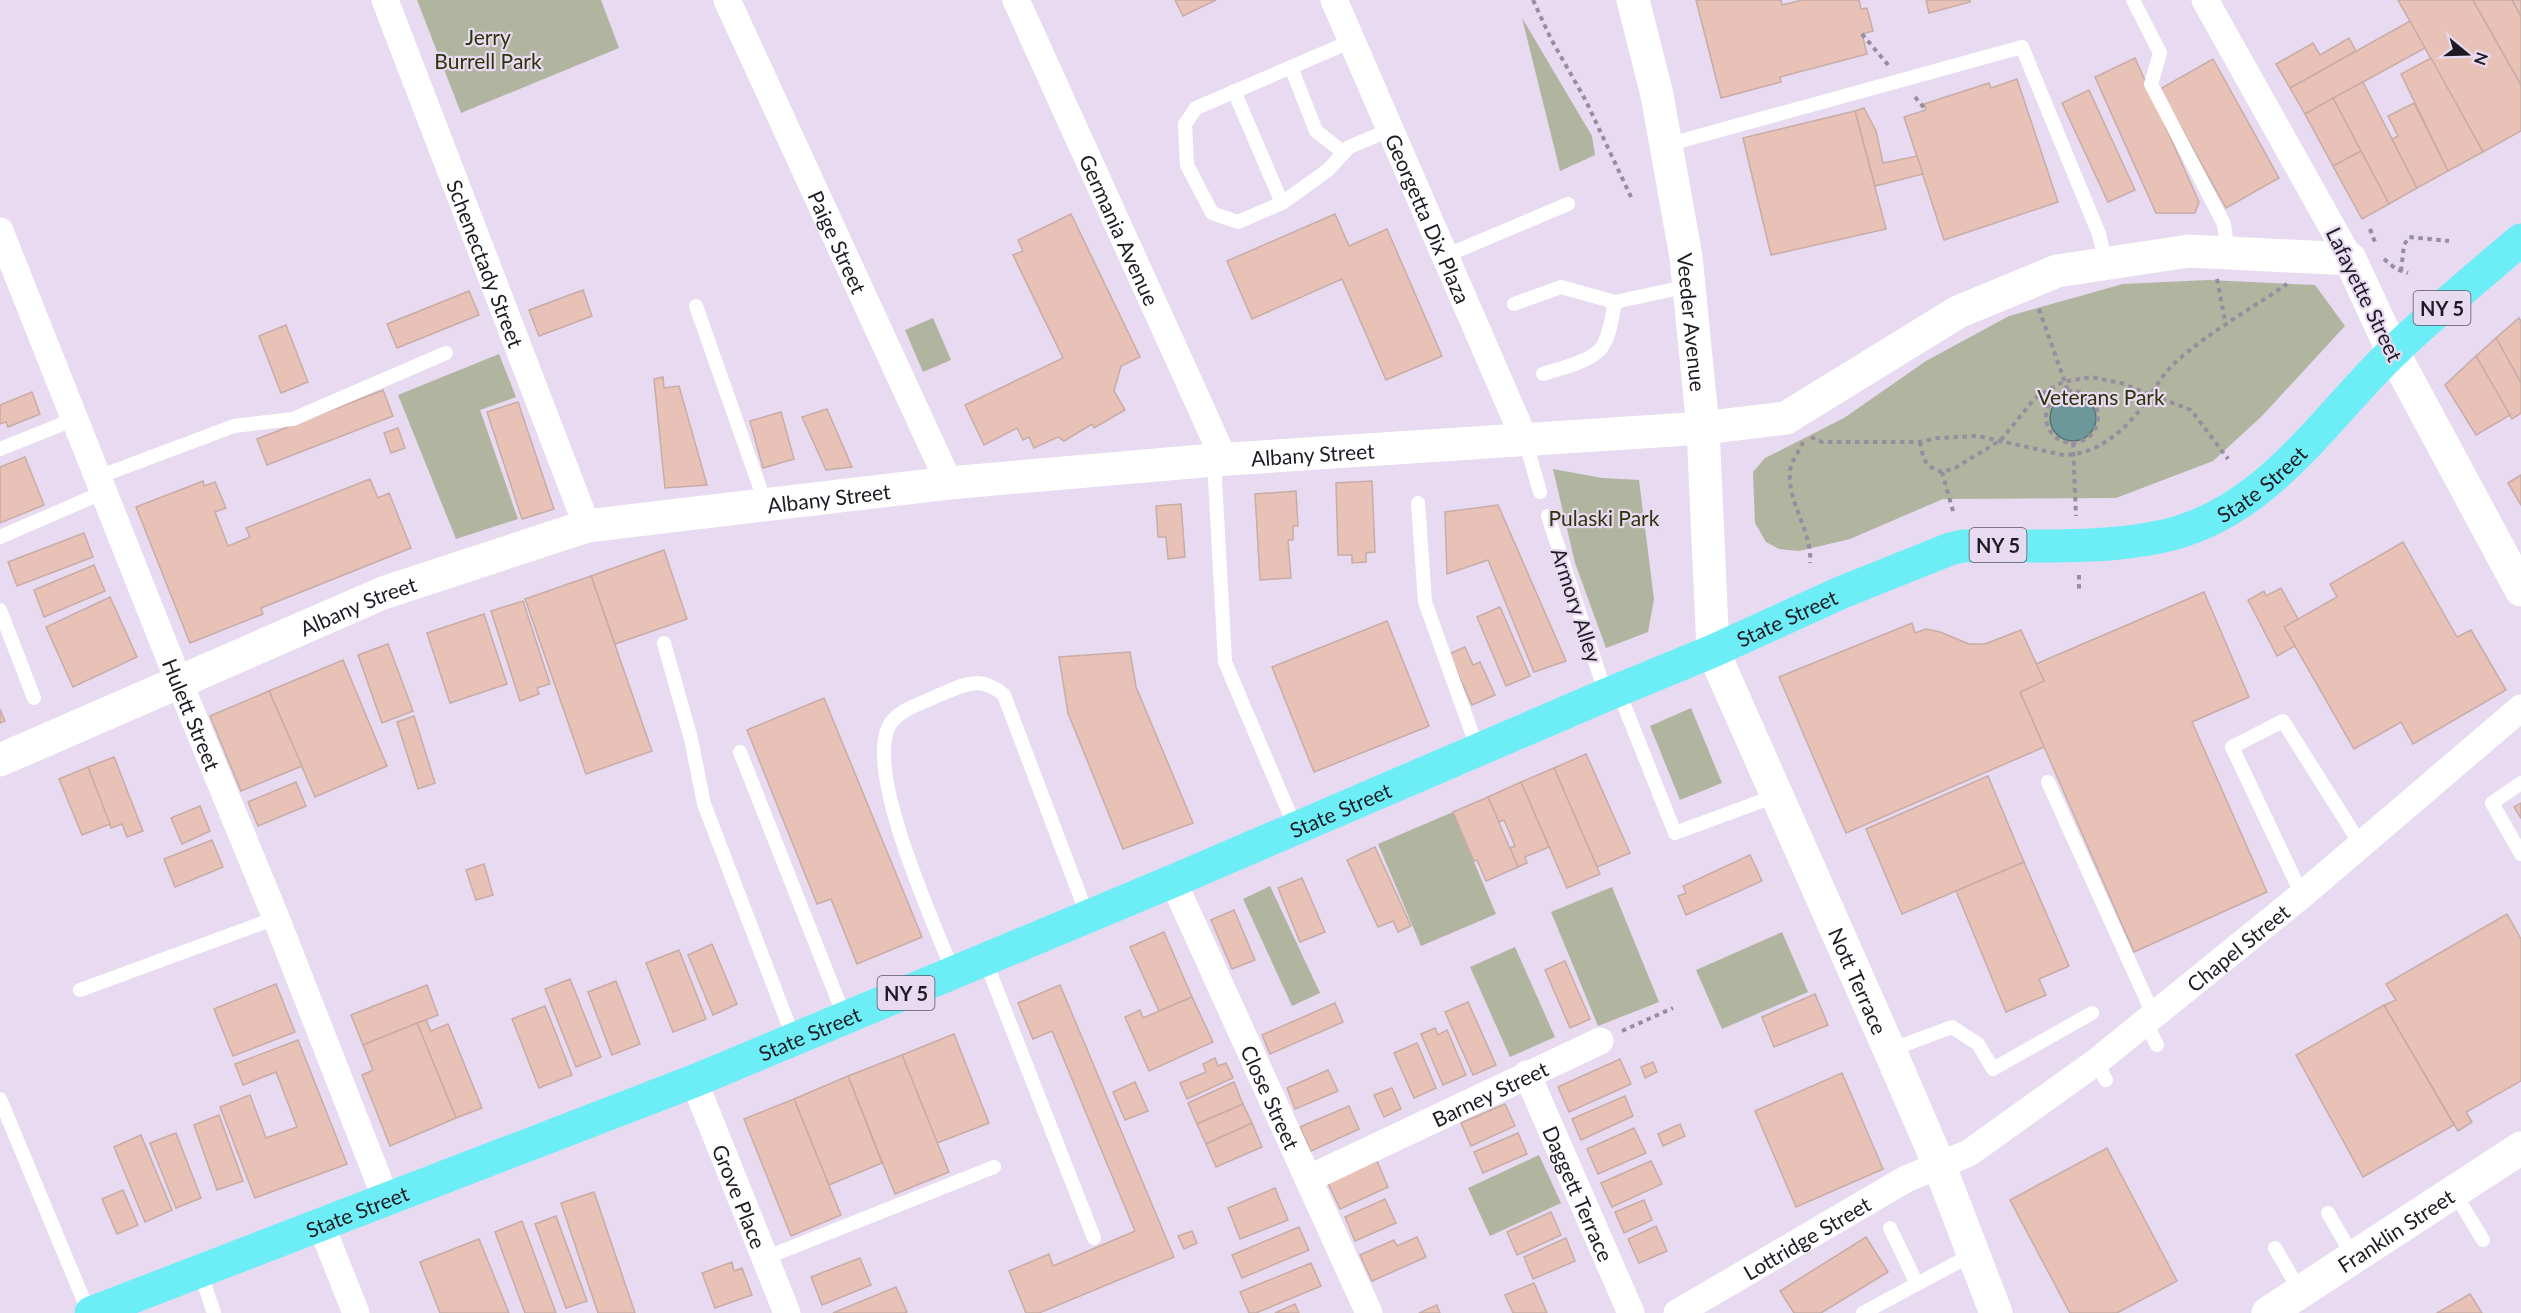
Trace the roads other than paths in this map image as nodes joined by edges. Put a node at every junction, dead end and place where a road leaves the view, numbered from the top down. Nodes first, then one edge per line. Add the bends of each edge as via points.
1 (385, 0) edge
2 (727, 0) edge
3 (1016, 0) edge
4 (1334, 0) edge
5 (1633, 0) edge
6 (2133, 0) edge
7 (2205, 0) edge
8 (1352, 41) junction
9 (1291, 67) junction
10 (1234, 91) junction
11 (1390, 130) junction
12 (1666, 145) junction
13 (1344, 153) junction
14 (1282, 203) junction
15 (1568, 204) dead end
16 (0, 231) edge
17 (2521, 240) edge
18 (2369, 253) junction
19 (1445, 256) junction
20 (2106, 264) junction
21 (2222, 264) junction
22 (1689, 286) junction
23 (1615, 303) junction
24 (1514, 304) dead end
25 (696, 306) dead end
26 (2393, 352) junction
27 (446, 353) dead end
28 (1543, 374) dead end
29 (75, 419) junction
30 (1703, 428) junction
31 (1524, 438) junction
32 (0, 448) edge
33 (1219, 459) junction
34 (949, 483) junction
35 (101, 484) junction
36 (1540, 492) dead end
37 (1418, 503) dead end
38 (766, 505) junction
39 (1548, 516) dead end
40 (587, 526) junction
41 (0, 537) edge
42 (2521, 590) edge
43 (0, 610) edge
44 (664, 644) dead end
45 (1713, 651) junction
46 (178, 682) junction
47 (1612, 692) junction
48 (34, 698) dead end
49 (2521, 708) edge
50 (1478, 750) junction
51 (740, 752) dead end
52 (0, 760) edge
53 (2048, 782) dead end
54 (2521, 783) edge
55 (1778, 795) junction
56 (1296, 829) junction
57 (2361, 845) junction
58 (2521, 854) edge
59 (1173, 882) junction
60 (2302, 896) junction
61 (1088, 917) junction
62 (276, 918) junction
63 (985, 960) junction
64 (954, 973) junction
65 (80, 990) dead end
66 (2092, 1013) dead end
67 (845, 1018) junction
68 (2149, 1018) junction
69 (794, 1039) junction
70 (1600, 1041) road end
71 (2157, 1045) dead end
72 (1890, 1050) junction
73 (1527, 1074) junction
74 (694, 1081) junction
75 (0, 1099) edge
76 (2521, 1148) edge
77 (994, 1167) dead end
78 (1940, 1167) junction
79 (1308, 1179) junction
80 (2454, 1192) junction
81 (386, 1199) junction
82 (2328, 1213) dead end
83 (321, 1225) junction
84 (1890, 1228) dead end
85 (1094, 1238) dead end
86 (2483, 1240) dead end
87 (2275, 1248) dead end
88 (1973, 1254) junction
89 (765, 1258) junction
90 (2354, 1258) junction
91 (200, 1271) junction
92 (1917, 1284) junction
93 (2301, 1293) junction
94 (90, 1313) edge
95 (214, 1313) edge
96 (356, 1313) edge
97 (787, 1313) edge
98 (1369, 1313) edge
99 (1631, 1313) edge
100 (1677, 1313) edge
101 (1863, 1313) edge
102 (1996, 1313) edge
103 (2268, 1313) edge

1 - 40 street, Schenectady Street
2 - 34 street, Paige Street
3 - 33 street, Germania Avenue
4 - 8 street, Georgetta Dix Plaza
5 - 12 street, Veeder Avenue
6 - 21 lane via 2160,53 2151,84 2224,224
7 - 18 street, Lafayette Street
8 - 9 lane
8 - 11 street, Georgetta Dix Plaza
9 - 10 lane
9 - 13 lane via 1316,131
10 - 14 lane
10 - 14 lane via 1196,108 1185,124 1187,165 1212,213 1238,222
11 - 13 lane via 1349,147
11 - 19 street, Georgetta Dix Plaza
12 - 20 lane via 2022,47 2099,234
12 - 22 street, Veeder Avenue
13 - 14 lane via 1328,170
15 - 19 lane
16 - 29 street, Hulett Street
17 - 26 main road, State Street / NY 5
18 - 21 street
18 - 26 street, Lafayette Street
19 - 31 street, Georgetta Dix Plaza
20 - 21 street via 2189,251
20 - 30 street via 2057,271 1958,312 1786,418
22 - 23 lane
22 - 30 street, Veeder Avenue
23 - 24 lane via 1561,287
23 - 28 lane via 1601,349 1582,361
25 - 38 lane
26 - 42 street, Lafayette Street
26 - 45 main road, State Street / NY 5 via 2284,468 2250,497 2216,518 2160,537 2122,542 1963,546 1840,593
27 - 35 lane via 293,419 234,426
29 - 32 lane
29 - 35 street, Hulett Street
30 - 31 street, Albany Street
30 - 45 street, Veeder Avenue
31 - 33 street, Albany Street
31 - 36 lane
33 - 34 street, Albany Street
33 - 56 lane via 1225,662
34 - 38 street, Albany Street
35 - 41 lane
35 - 46 street, Hulett Street
37 - 50 lane via 1425,602
38 - 40 street, Albany Street
39 - 47 lane, Armory Alley
40 - 46 street, Albany Street via 383,593
43 - 48 lane
44 - 69 lane via 691,739 704,804
45 - 47 main road, State Street / NY 5
45 - 55 street, Nott Terrace
46 - 52 street, Albany Street
46 - 62 street, Hulett Street
47 - 50 main road, State Street / NY 5
47 - 55 lane, Armory Alley via 1676,833
49 - 57 street, Chapel Street
50 - 56 main road, State Street / NY 5
51 - 67 lane
53 - 68 lane
54 - 58 lane via 2492,803
55 - 72 street, Nott Terrace
56 - 59 main road, State Street / NY 5
57 - 60 street, Chapel Street
57 - 60 lane via 2283,721 2232,747
59 - 61 main road, State Street / NY 5
59 - 79 street, Close Street
60 - 68 street, Chapel Street
61 - 63 main road, State Street / NY 5
61 - 64 lane via 1004,695 977,681 958,687 900,713 888,727 886,742 892,812
62 - 65 lane
62 - 81 street, Hulett Street
63 - 64 main road, State Street / NY 5
63 - 85 lane
64 - 67 main road, State Street / NY 5
66 - 72 lane via 1993,1069 1978,1044 1952,1027
67 - 69 main road, State Street / NY 5
68 - 71 lane
68 - 78 street, Chapel Street via 2101,1071 1970,1153
69 - 74 main road, State Street / NY 5
70 - 73 street, Barney Street
72 - 78 street, Nott Terrace
73 - 79 street, Barney Street
73 - 99 street, Daggett Terrace
74 - 81 main road, State Street / NY 5
74 - 89 street, Grove Place
75 - 94 lane
76 - 80 street, Franklin Street
77 - 89 lane
78 - 88 street, Nott Terrace
78 - 100 street, Lottridge Street via 1906,1179
79 - 98 street, Close Street
80 - 86 lane
80 - 90 street, Franklin Street
81 - 83 main road, State Street / NY 5
82 - 90 lane
83 - 91 main road, State Street / NY 5
83 - 96 street
84 - 92 lane
87 - 93 lane
88 - 92 lane
88 - 102 street, Nott Terrace
89 - 97 street, Grove Place
90 - 93 street, Franklin Street
91 - 94 main road, State Street / NY 5
91 - 95 lane
92 - 101 lane
93 - 103 street, Franklin Street

